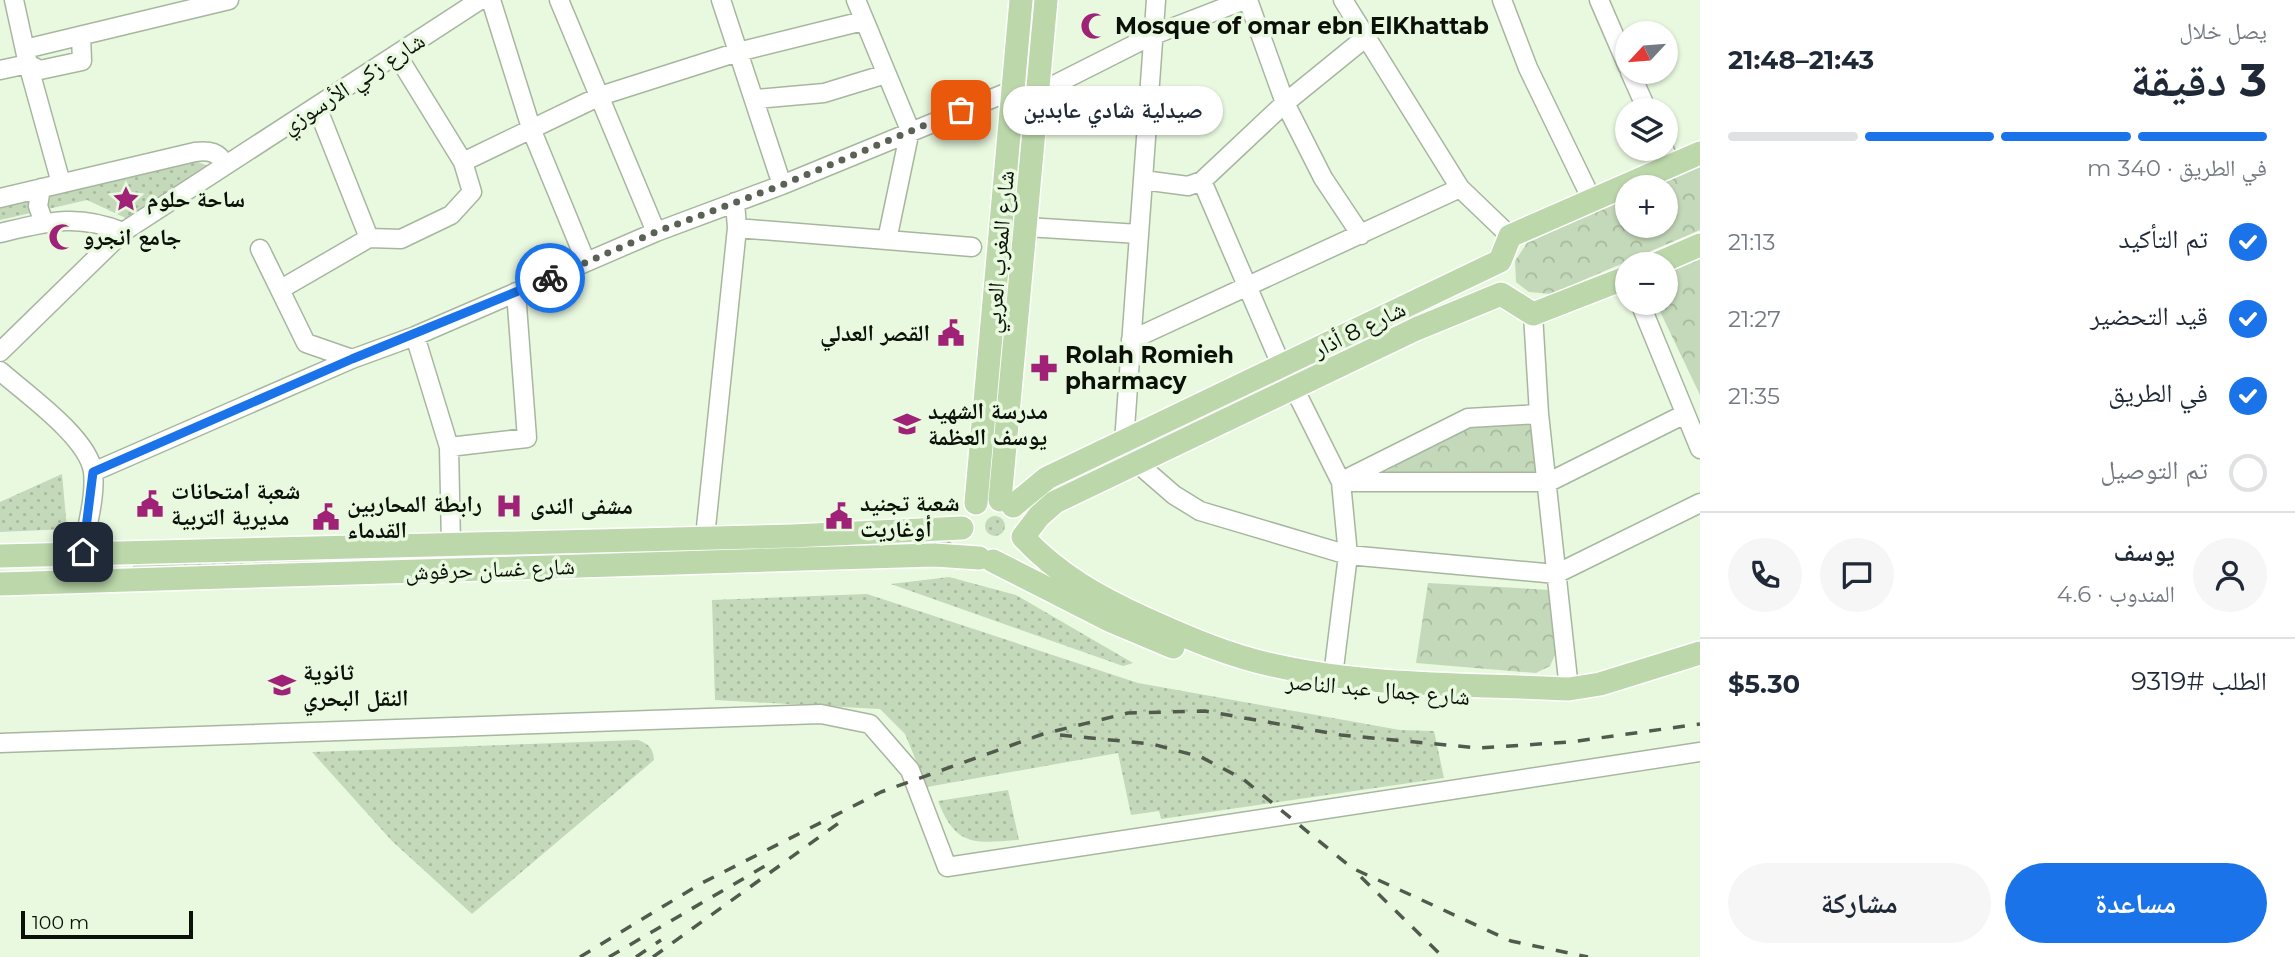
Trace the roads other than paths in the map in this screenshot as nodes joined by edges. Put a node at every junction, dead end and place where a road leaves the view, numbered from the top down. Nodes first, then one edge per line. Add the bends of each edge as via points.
1 (14, 0) edge
2 (229, 0) edge
3 (480, 0) edge
4 (491, 0) edge
5 (559, 0) edge
6 (721, 0) edge
7 (856, 0) edge
8 (1021, 0) edge
9 (1046, 0) edge
10 (1156, 0) edge
11 (1246, 0) edge
12 (1343, 0) edge
13 (1502, 0) edge
14 (1599, 0) edge
15 (863, 21) junction
16 (81, 36) junction
17 (1151, 36) junction
18 (1615, 36) edge
19 (1365, 38) junction
20 (738, 52) junction
21 (397, 55) junction
22 (26, 57) junction
23 (0, 70) edge
24 (886, 74) junction
25 (1013, 90) junction
26 (1040, 92) junction
27 (600, 96) junction
28 (756, 99) junction
29 (1285, 103) junction
30 (317, 107) junction
31 (910, 130) junction
32 (532, 131) junction
33 (1700, 153) edge
34 (1678, 156) edge
35 (1660, 161) edge
36 (463, 162) junction
37 (226, 165) junction
38 (1143, 180) junction
39 (1202, 181) junction
40 (61, 183) junction
41 (782, 185) junction
42 (41, 188) junction
43 (1460, 188) junction
44 (0, 198) edge
45 (1591, 200) junction
46 (735, 202) junction
47 (44, 223) junction
48 (1027, 227) junction
49 (737, 228) junction
50 (123, 232) junction
51 (656, 232) junction
52 (0, 233) edge
53 (1139, 234) junction
54 (1361, 235) junction
55 (1510, 236) junction
56 (369, 238) junction
57 (887, 240) junction
58 (1700, 245) edge
59 (972, 247) dead end
60 (260, 249) dead end
61 (1678, 254) edge
62 (1500, 261) junction
63 (586, 262) junction
64 (1615, 282) edge
65 (1245, 288) junction
66 (281, 289) junction
67 (516, 292) junction
68 (1501, 294) junction
69 (1533, 314) junction
70 (1645, 315) edge
71 (415, 336) junction
72 (1131, 340) junction
73 (0, 352) edge
74 (352, 359) junction
75 (1282, 367) junction
76 (0, 370) edge
77 (1295, 390) junction
78 (1539, 414) junction
79 (1685, 414) junction
80 (1124, 442) junction
81 (449, 446) junction
82 (1700, 449) edge
83 (1136, 462) junction
84 (1003, 468) junction
85 (93, 472) junction
86 (1047, 478) junction
87 (1342, 482) junction
88 (1549, 482) junction
89 (976, 503) junction
90 (1007, 503) junction
91 (1700, 503) edge
92 (962, 528) junction
93 (705, 537) junction
94 (1023, 537) junction
95 (451, 544) junction
96 (485, 544) junction
97 (83, 552) junction
98 (109, 552) junction
99 (1348, 555) junction
100 (0, 556) edge
101 (986, 559) junction
102 (486, 569) junction
103 (1556, 573) junction
104 (0, 583) edge
105 (1700, 653) edge
106 (1700, 668) edge
107 (1333, 676) junction
108 (1569, 689) junction
109 (0, 743) edge
110 (1700, 752) edge

1 - 22 street
2 - 16 street
3 - 21 street, شارع زكي الأرسوزي
4 - 32 street
5 - 27 street
6 - 20 street
7 - 15 street
8 - 25 main road, شارع المغرب العربي
9 - 26 main road, شارع المغرب العربي
10 - 17 street
11 - 17 street
11 - 29 street
12 - 19 street
13 - 45 street via 1528,68
14 - 18 street
15 - 20 street
15 - 24 street
16 - 22 street
16 - 22 street via 82,61 40,70
17 - 26 street
17 - 38 street
19 - 29 street
19 - 43 street
20 - 27 street
20 - 28 street
21 - 30 street, شارع زكي الأرسوزي
21 - 36 street
22 - 23 street
22 - 40 street
24 - 28 street via 824,93
24 - 31 street
25 - 31 street
25 - 89 main road, شارع المغرب العربي
26 - 48 main road, شارع المغرب العربي
27 - 32 street
27 - 51 street
28 - 41 street
29 - 39 street
29 - 54 street via 1323,178
30 - 37 street, شارع زكي الأرسوزي
30 - 56 street
31 - 41 street
31 - 57 street
32 - 36 street
32 - 63 street
33 - 34 main road
35 - 45 main road
36 - 56 street via 472,192 450,215 401,239
37 - 40 street via 220,155 209,150
37 - 50 street, شارع زكي الأرسوزي
38 - 39 street via 1188,187
38 - 53 street
39 - 65 street
40 - 42 street
41 - 46 street
42 - 44 street
42 - 47 street via 38,206
43 - 54 street
43 - 55 street
45 - 55 main road
46 - 49 street
46 - 51 street
47 - 50 street via 89,221
47 - 52 street
48 - 53 street
48 - 84 main road, شارع المغرب العربي
49 - 57 street
49 - 93 street
50 - 73 street, شارع زكي الأرسوزي
51 - 63 street
53 - 72 street
54 - 65 street
55 - 62 main road
56 - 66 street
57 - 59 street
58 - 61 main road
60 - 66 street
62 - 68 main road via 1496,276
62 - 75 main road, شارع 8 أذار
63 - 67 street
64 - 69 main road
65 - 72 street
65 - 75 street
66 - 74 street via 306,343
67 - 71 street
67 - 81 street via 527,438
68 - 69 main road
68 - 77 main road via 1416,329
69 - 78 street
70 - 79 street
71 - 74 street
71 - 81 street
72 - 80 street
74 - 85 street
75 - 80 main road, شارع 8 أذار
76 - 85 street via 74,438
77 - 83 main road
77 - 87 street
78 - 87 street via 1468,418
78 - 88 street
79 - 82 street
79 - 88 street
80 - 86 main road, شارع 8 أذار
81 - 95 street
83 - 94 main road via 1055,502
83 - 99 street via 1200,511
84 - 86 main road via 1024,484
84 - 90 main road, شارع المغرب العربي
85 - 97 street
86 - 90 main road, شارع 8 أذار
87 - 88 street
87 - 99 street
88 - 103 street
89 - 90 main road
89 - 92 main road
90 - 94 main road via 1022,520
91 - 103 street
92 - 93 main road, شارع غسان حرفوش
92 - 101 main road via 966,545
93 - 96 main road, شارع غسان حرفوش
94 - 101 main road via 1012,554
94 - 107 main road via 1063,576 1194,641 1275,666
95 - 96 main road, شارع غسان حرفوش
95 - 98 main road, شارع غسان حرفوش
96 - 102 main road
97 - 98 main road, شارع غسان حرفوش
97 - 100 main road, شارع غسان حرفوش
98 - 104 main road via 115,561 104,573 48,573
99 - 103 street
99 - 107 street
101 - 102 main road, شارع غسان حرفوش via 934,555
101 - 106 main road, شارع جمال عبد الناصر via 1164,644 1230,668 1323,687 1571,702
102 - 104 main road, شارع غسان حرفوش
103 - 108 street
105 - 108 main road
107 - 108 main road
109 - 110 street via 821,714 870,724 909,770 947,867

